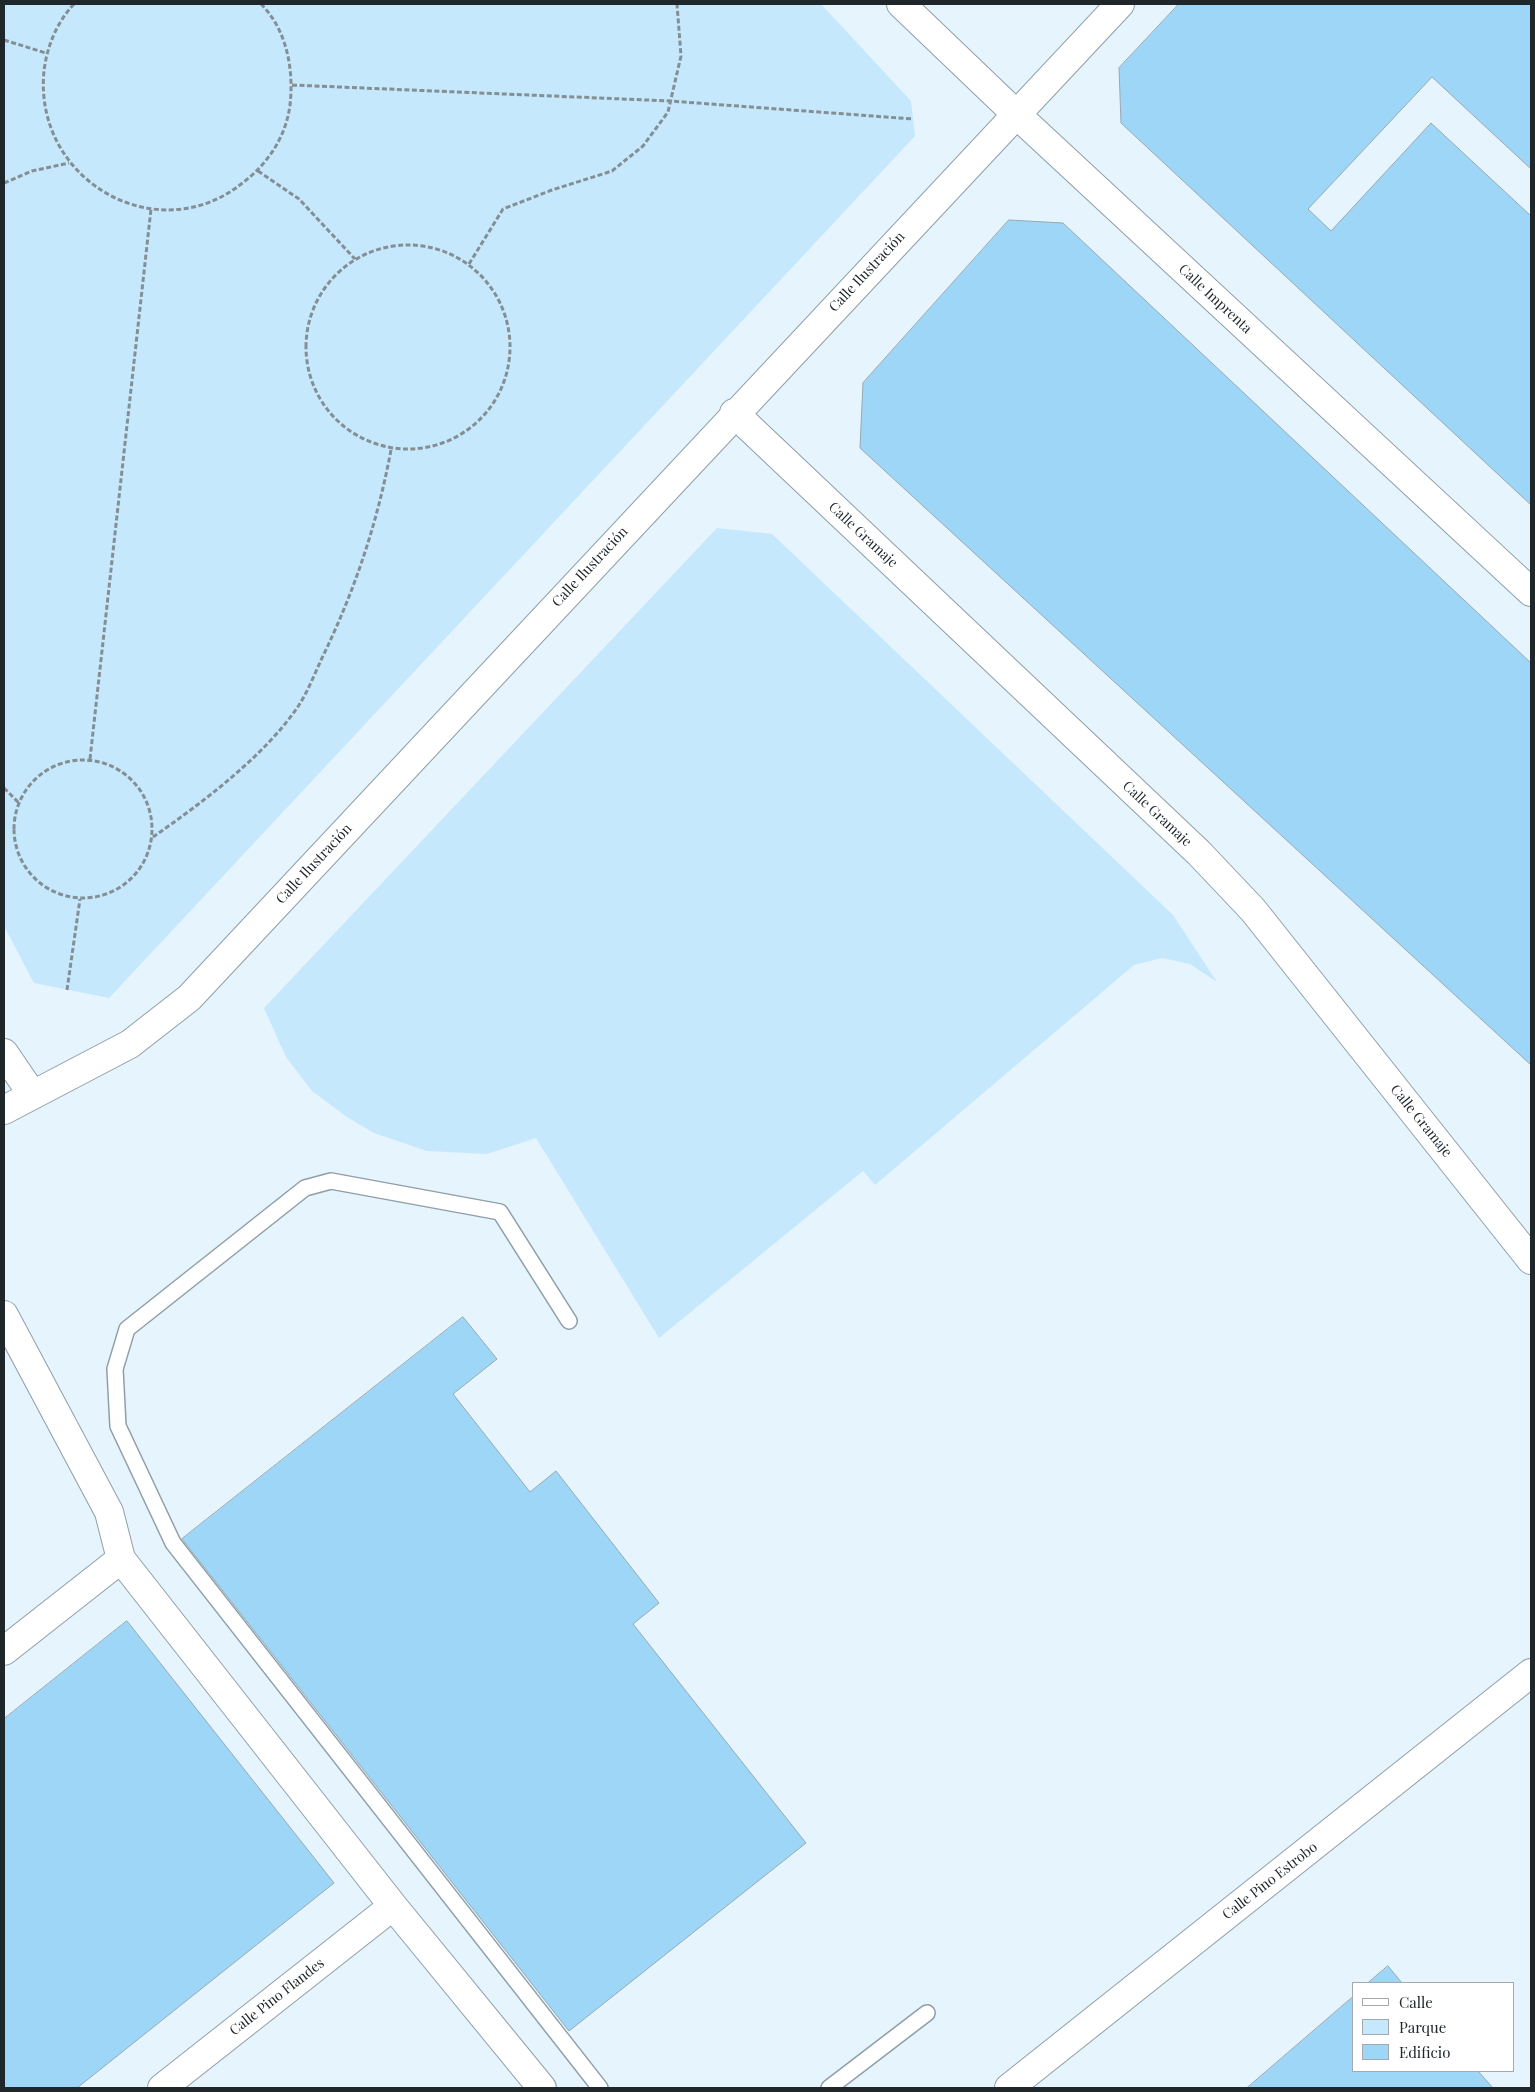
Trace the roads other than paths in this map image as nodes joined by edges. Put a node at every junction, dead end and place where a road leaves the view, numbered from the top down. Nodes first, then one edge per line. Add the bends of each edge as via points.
1 (901, 4) edge
2 (1120, 4) edge
3 (1016, 114) junction
4 (734, 413) junction
5 (1531, 592) edge
6 (4, 1053) edge
7 (32, 1094) junction
8 (4, 1110) edge
9 (1531, 1260) edge
10 (4, 1315) edge
11 (569, 1321) dead end
12 (121, 1559) junction
13 (4, 1651) edge
14 (1531, 1673) edge
15 (393, 1906) junction
16 (927, 2013) dead end
17 (162, 2088) edge
18 (542, 2088) edge
19 (600, 2088) edge
20 (829, 2088) edge
21 (1008, 2088) edge

1 - 3 street, Calle Imprenta
2 - 3 street, Calle Ilustración
3 - 4 street, Calle Ilustración
3 - 5 street, Calle Imprenta
4 - 7 street, Calle Ilustración via 189,998 130,1044
4 - 9 street, Calle Gramaje via 1199,853 1253,910
6 - 7 street
7 - 8 street, Calle Ilustración
10 - 12 street via 108,1512
11 - 19 lane via 500,1212 331,1181 305,1188 127,1329 115,1369 118,1426 173,1543
12 - 13 street
12 - 15 street
14 - 21 street, Calle Pino Estrobo
15 - 17 street, Calle Pino Flandes
15 - 18 street
16 - 20 lane

